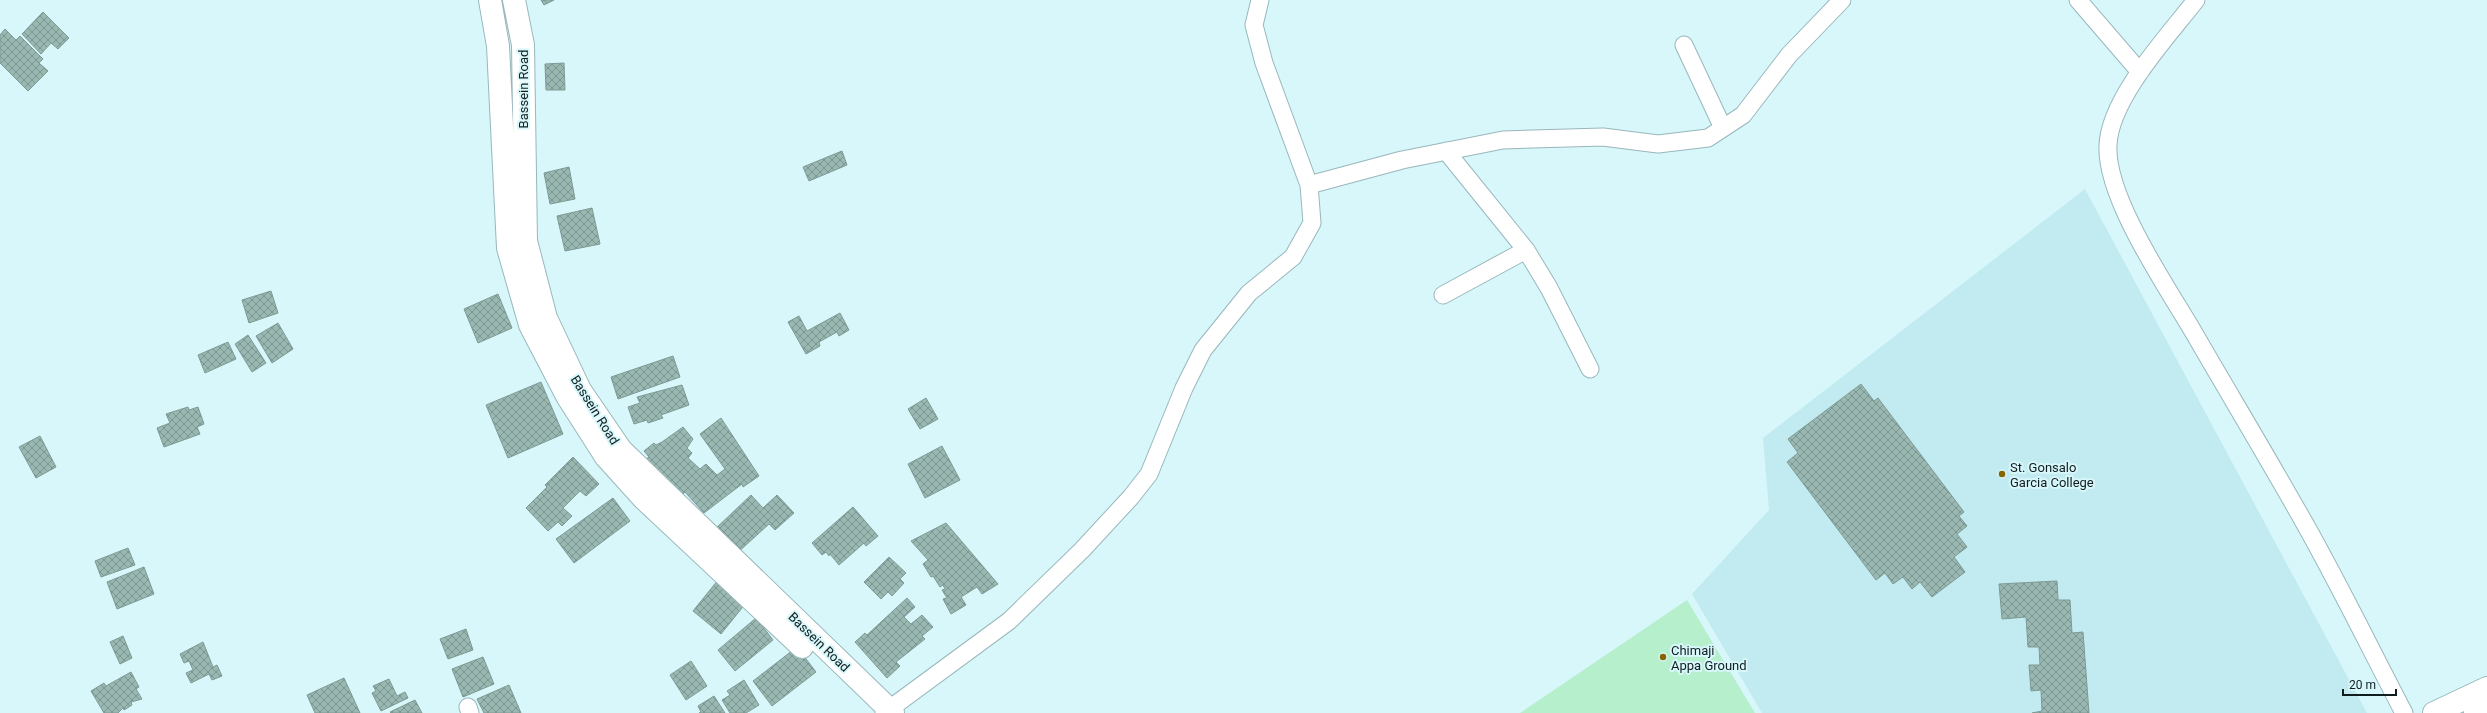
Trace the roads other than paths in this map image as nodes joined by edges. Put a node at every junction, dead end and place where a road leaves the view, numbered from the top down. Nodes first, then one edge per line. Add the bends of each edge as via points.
1 (490, 0) edge
2 (514, 0) edge
3 (1260, 0) edge
4 (1842, 0) edge
5 (2078, 0) edge
6 (2196, 0) edge
7 (1684, 45) dead end
8 (2140, 72) junction
9 (1723, 128) junction
10 (1446, 151) junction
11 (1309, 185) junction
12 (1526, 250) junction
13 (1443, 295) dead end
14 (1590, 369) dead end
15 (2487, 688) edge
16 (2487, 707) edge
17 (884, 712) edge
18 (2404, 713) edge
19 (2434, 713) edge
20 (2475, 713) edge

1 - 17 main road, Bassein Road via 498,46 508,248 530,325 567,396 606,457 643,498
2 - 17 main road, Bassein Road via 523,45 526,241 546,318 580,390 621,450
3 - 11 street via 1254,25 1264,63
4 - 9 street via 1789,55 1743,115
5 - 8 street
6 - 8 street
7 - 9 street
8 - 18 street via 2112,122 2108,143 2108,163 2121,204 2156,269 2306,526
9 - 10 street via 1708,138 1658,144 1603,137 1510,140
10 - 11 street
10 - 12 street
11 - 17 street via 1312,223 1293,257 1249,292 1203,350 1149,474 1131,497 1082,550 1009,621
12 - 13 street
12 - 14 street via 1549,288
15 - 19 main road
16 - 20 main road

